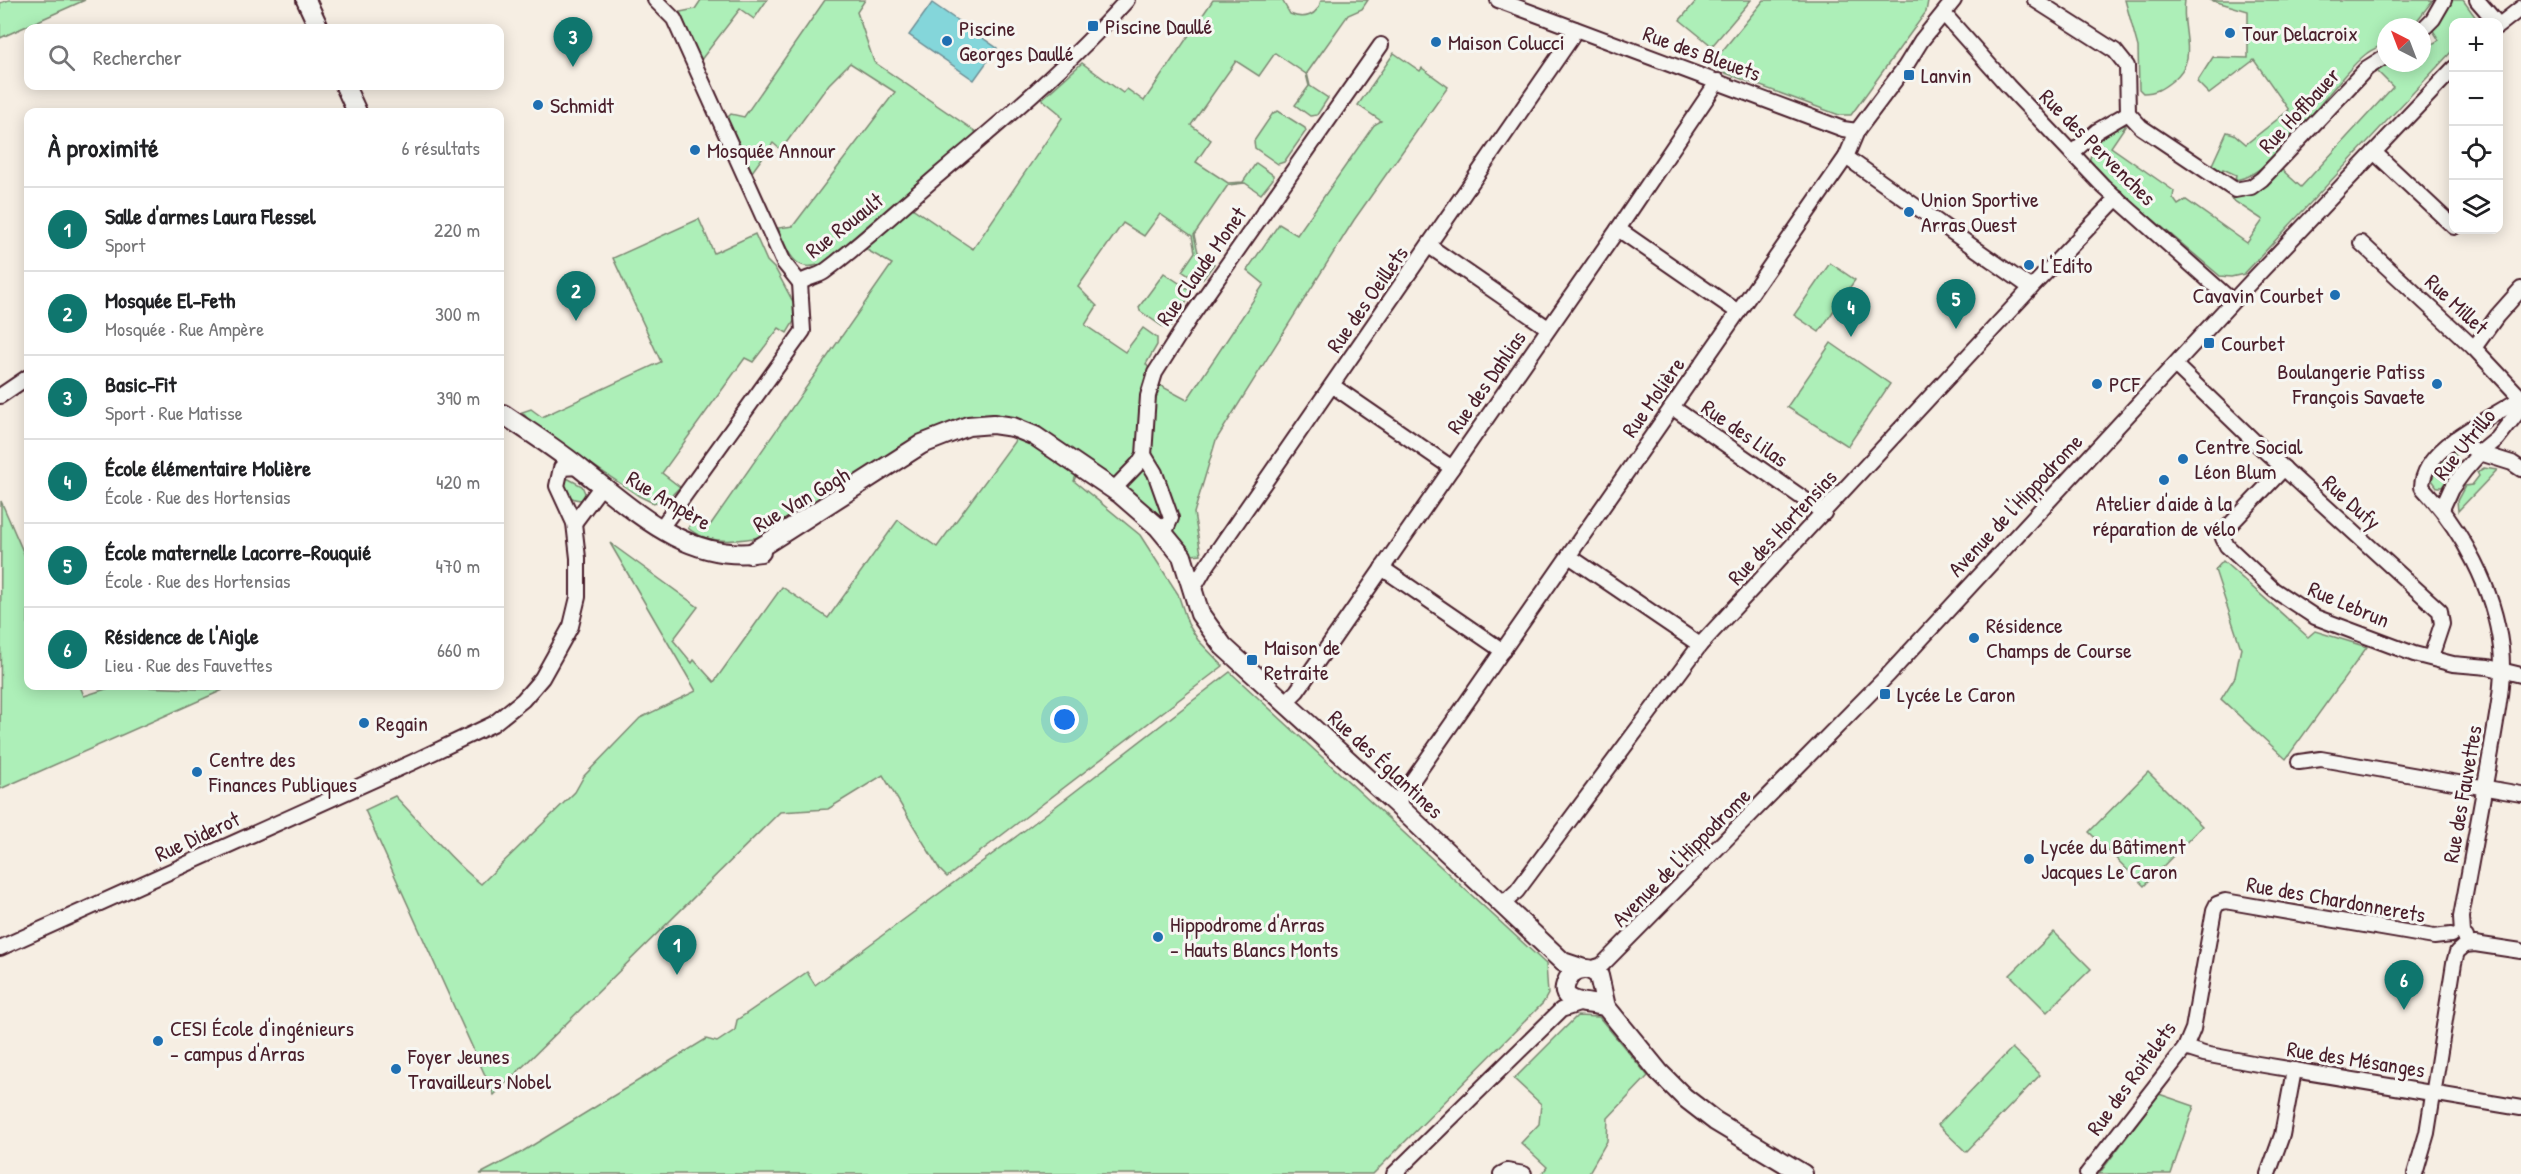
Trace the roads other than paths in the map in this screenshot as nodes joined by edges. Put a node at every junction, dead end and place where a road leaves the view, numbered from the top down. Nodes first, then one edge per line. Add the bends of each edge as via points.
1 (306, 0) edge
2 (655, 0) edge
3 (1127, 0) edge
4 (1498, 0) edge
5 (1954, 0) edge
6 (2035, 0) edge
7 (2444, 0) edge
8 (2477, 0) edge
9 (2521, 8) edge
10 (1944, 14) junction
11 (2492, 18) edge
12 (2503, 20) edge
13 (2431, 21) edge
14 (317, 24) edge
15 (1575, 29) junction
16 (1381, 45) dead end
17 (2377, 62) edge
18 (2450, 72) edge
19 (1718, 81) junction
20 (347, 90) edge
21 (355, 108) edge
22 (2128, 113) junction
23 (1857, 131) junction
24 (2374, 152) junction
25 (2072, 153) junction
26 (1846, 157) junction
27 (2117, 198) junction
28 (2449, 222) edge
29 (1618, 230) junction
30 (2361, 243) dead end
31 (1429, 246) junction
32 (800, 283) junction
33 (2031, 288) junction
34 (2521, 289) edge
35 (2232, 301) junction
36 (1738, 312) junction
37 (1548, 328) junction
38 (2474, 348) junction
39 (2175, 365) junction
40 (24, 380) edge
41 (1333, 386) junction
42 (0, 396) edge
43 (2521, 398) edge
44 (1672, 407) junction
45 (2521, 408) edge
46 (504, 414) edge
47 (2455, 439) junction
48 (2480, 453) junction
49 (1144, 455) junction
50 (570, 467) junction
51 (1452, 468) junction
52 (2284, 468) junction
53 (2521, 469) edge
54 (601, 487) junction
55 (2422, 487) joint
56 (1113, 490) junction
57 (2442, 508) junction
58 (1824, 513) junction
59 (574, 524) junction
60 (662, 528) junction
61 (1164, 534) junction
62 (750, 554) joint
63 (1569, 556) junction
64 (1383, 568) junction
65 (1192, 591) junction
66 (1700, 645) junction
67 (1503, 651) junction
68 (2431, 657) junction
69 (2502, 671) junction
70 (2521, 675) edge
71 (1285, 703) junction
72 (2299, 762) dead end
73 (2484, 789) junction
74 (2521, 794) edge
75 (1396, 804) junction
76 (2224, 901) joint
77 (1503, 904) junction
78 (2458, 940) junction
79 (0, 948) edge
80 (2521, 951) edge
81 (1586, 983) junction
82 (2185, 1048) junction
83 (2294, 1070) junction
84 (2434, 1093) junction
85 (2521, 1108) edge
86 (1394, 1174) edge
87 (1501, 1174) edge
88 (1524, 1174) edge
89 (1803, 1174) edge
90 (2087, 1174) edge
91 (2268, 1174) edge
92 (2415, 1174) edge

1 - 14 street
2 - 32 street via 674,20 784,263
3 - 32 street, Rue Rouault via 1074,57 1004,120 839,260
4 - 15 street, Rue des Bleuets
5 - 10 street, Rue Molière
6 - 22 street via 2115,51 2127,66
7 - 13 street
8 - 11 street
9 - 12 street
10 - 23 street, Rue Molière
10 - 25 street, Rue des Pervenches
15 - 19 street, Rue des Bleuets
15 - 31 street, Rue des Oeillets
16 - 49 street, Rue Claude Monet via 1155,374 1148,396
17 - 22 street, Rue Hoffbauer via 2262,179 2240,190 2228,186 2140,127
18 - 24 street, Avenue de l'Hippodrome
19 - 23 street, Rue des Bleuets
19 - 29 street, Rue des Dahlias
20 - 21 street
22 - 25 street via 2097,131
23 - 26 street, Rue Molière
24 - 28 street
24 - 35 street, Avenue de l'Hippodrome
25 - 27 street, Rue des Pervenches
26 - 33 street
26 - 36 street, Rue Molière
27 - 33 street, Rue des Hortensias
27 - 35 street, Rue des Pervenches
29 - 36 street
29 - 37 street, Rue des Dahlias
30 - 38 street, Rue Millet
31 - 37 street
31 - 41 street, Rue des Oeillets
32 - 60 street, Rue Rouault via 803,331
33 - 58 street, Rue des Hortensias
34 - 38 street
35 - 39 street, Avenue de l'Hippodrome
36 - 44 street, Rue Molière
37 - 51 street, Rue des Dahlias
38 - 43 street, Rue Millet
39 - 52 street, Rue Dufy
39 - 81 street, Avenue de l'Hippodrome via 1883,679
40 - 42 street
41 - 51 street
41 - 65 street, Rue des Oeillets
43 - 47 street, Rue Utrillo
44 - 58 street, Rue des Lilas
44 - 63 street, Rue Molière
45 - 48 street, Rue Utrillo via 2497,439
46 - 50 street, Rue Ampère
47 - 48 street
47 - 55 street, Rue Utrillo via 2425,470
48 - 53 street
48 - 57 street, Rue Utrillo via 2451,489
49 - 56 street
49 - 61 street via 1155,473 1171,518
50 - 54 street, Rue Ampère via 586,482
50 - 59 street, Rue Diderot via 557,486
51 - 64 street, Rue des Dahlias
52 - 68 street, Rue Dufy via 2440,611 2442,624
52 - 68 street, Rue Lebrun via 2227,528 2223,538 2227,546 2274,590 2315,617
54 - 59 street
54 - 60 street, Rue Ampère
55 - 57 street, Rue des Fauvettes
56 - 61 street, Rue Van Gogh
56 - 62 street, Rue Van Gogh via 1035,436 993,424 968,426 922,444
57 - 69 street, Rue des Fauvettes via 2460,536 2493,608
58 - 66 street, Rue des Hortensias
59 - 79 street, Rue Diderot via 578,597 571,626 542,678 523,700 493,724
60 - 62 street, Rue Ampère via 699,549
61 - 65 street, Rue Van Gogh via 1182,556
63 - 66 street
63 - 67 street, Rue Molière
64 - 67 street
64 - 71 street, Rue des Dahlias
65 - 71 street, Rue des Églantines via 1200,614 1223,646
66 - 77 street, Rue des Hortensias via 1517,891
67 - 75 street, Rue Molière
68 - 69 street, Rue Lebrun
69 - 70 street, Rue Lebrun
69 - 73 street, Rue des Fauvettes
71 - 75 street, Rue des Églantines
72 - 73 street via 2321,759
73 - 74 street
73 - 78 street, Rue des Fauvettes
75 - 77 street, Rue des Églantines
76 - 78 street, Rue des Chardonnerets
76 - 82 street, Rue des Roitelets via 2214,910 2193,1029
77 - 81 street, Rue des Églantines
78 - 80 street, Rue des Chardonnerets
78 - 84 street, Rue des Fauvettes
81 - 86 street, Avenue de l'Hippodrome
81 - 89 street, Rue des Églantines via 1659,1072 1693,1105
82 - 83 street, Rue des Mésanges
82 - 90 street, Rue des Roitelets
83 - 84 street, Rue des Mésanges
83 - 91 street via 2282,1135
84 - 85 street, Rue des Mésanges
84 - 92 street, Rue des Fauvettes
87 - 88 street

